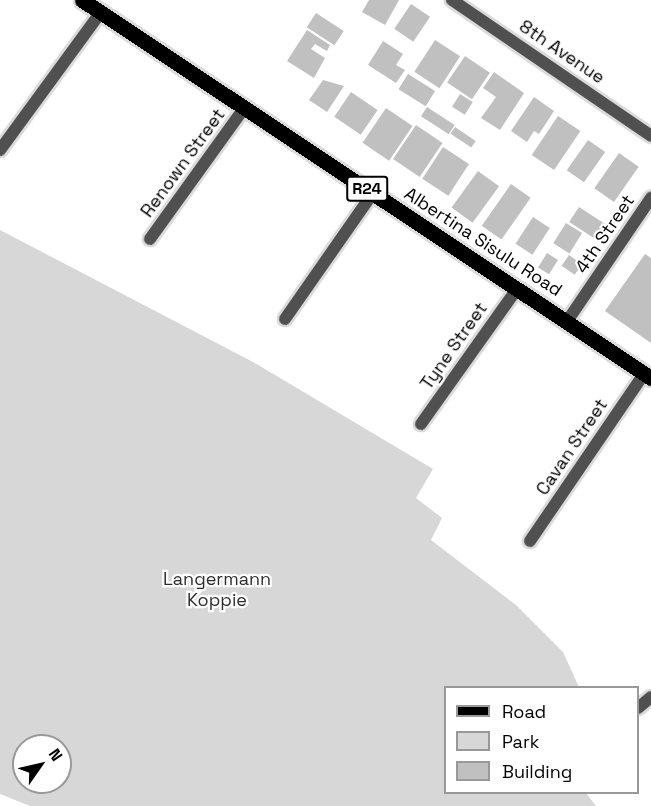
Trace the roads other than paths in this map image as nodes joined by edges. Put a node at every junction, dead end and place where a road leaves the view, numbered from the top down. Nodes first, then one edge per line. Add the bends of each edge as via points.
1 (82, 0) edge
2 (452, 0) edge
3 (101, 12) junction
4 (244, 108) junction
5 (651, 136) edge
6 (0, 150) edge
7 (373, 193) junction
8 (651, 198) edge
9 (150, 239) dead end
10 (517, 289) junction
11 (285, 319) dead end
12 (568, 320) junction
13 (648, 376) edge
14 (421, 424) dead end
15 (530, 541) dead end
16 (651, 697) edge
17 (639, 707) edge

1 - 3 main road, Albertina Sisulu Road / R24
2 - 5 street, 8th Avenue
3 - 4 main road, Albertina Sisulu Road / R24
3 - 6 street
4 - 7 main road, Albertina Sisulu Road / R24
4 - 9 street, Renown Street
7 - 10 main road, Albertina Sisulu Road / R24
7 - 11 street
8 - 12 street, 4th Street
10 - 12 main road, Albertina Sisulu Road / R24
10 - 14 street, Tyne Street
12 - 13 main road, Albertina Sisulu Road / R24
13 - 15 street, Cavan Street
16 - 17 street

